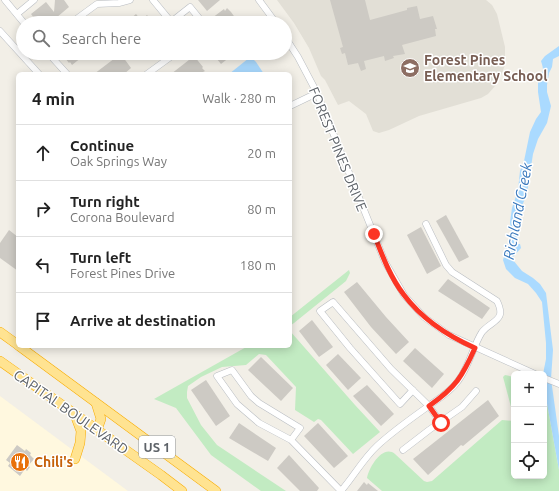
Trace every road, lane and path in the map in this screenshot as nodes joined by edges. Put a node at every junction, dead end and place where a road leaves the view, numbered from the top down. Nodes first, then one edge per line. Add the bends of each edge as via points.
1 (5, 0) edge
2 (34, 0) edge
3 (130, 0) edge
4 (153, 0) edge
5 (259, 0) edge
6 (17, 14) joint
7 (81, 16) edge
8 (167, 16) edge
9 (179, 16) edge
10 (197, 16) edge
11 (271, 16) edge
12 (0, 31) edge
13 (292, 48) edge
14 (16, 49) edge
15 (26, 60) edge
16 (54, 60) edge
17 (166, 60) edge
18 (37, 72) edge
19 (65, 72) edge
20 (150, 72) edge
21 (317, 93) junction
22 (292, 105) edge
23 (426, 224) dead end
24 (0, 332) edge
25 (16, 344) edge
26 (475, 348) junction
27 (29, 349) edge
28 (0, 361) edge
29 (528, 371) edge
30 (547, 379) edge
31 (559, 384) edge
32 (413, 390) junction
33 (476, 391) dead end
34 (96, 403) junction
35 (429, 406) junction
36 (75, 415) junction
37 (441, 423) junction
38 (97, 430) junction
39 (291, 440) junction
40 (403, 450) dead end
41 (75, 459) dead end
42 (182, 490) edge
43 (216, 491) edge
44 (341, 491) edge

1 - 6 street
2 - 6 street
3 - 7 street via 97,4
4 - 8 street
5 - 11 street
9 - 10 street via 190,7
12 - 14 street
13 - 21 street, FOREST PINES DRIVE
15 - 18 street
16 - 19 street
17 - 20 street
21 - 22 street
21 - 26 street, FOREST PINES DRIVE via 385,262 404,295 436,326
23 - 26 street via 452,272 497,301 500,308 498,320 481,334
24 - 25 highway, CAPITAL BOULEVARD / US 1
26 - 29 street, FOREST PINES DRIVE
26 - 35 street via 458,382
27 - 34 highway, CAPITAL BOULEVARD / US 1
28 - 36 highway, CAPITAL BOULEVARD / US 1
30 - 31 street
32 - 32 street via 400,404 320,311 333,302 391,369
32 - 35 street
33 - 37 street via 462,407
34 - 38 highway via 101,419
34 - 43 highway, CAPITAL BOULEVARD / US 1
35 - 37 street
35 - 44 street via 378,445 363,460
36 - 38 highway, CAPITAL BOULEVARD / US 1
36 - 41 highway via 81,431
37 - 40 street
38 - 42 highway, CAPITAL BOULEVARD / US 1
39 - 39 street via 300,428 251,396 232,370 217,376 237,404 259,423
39 - 44 street

